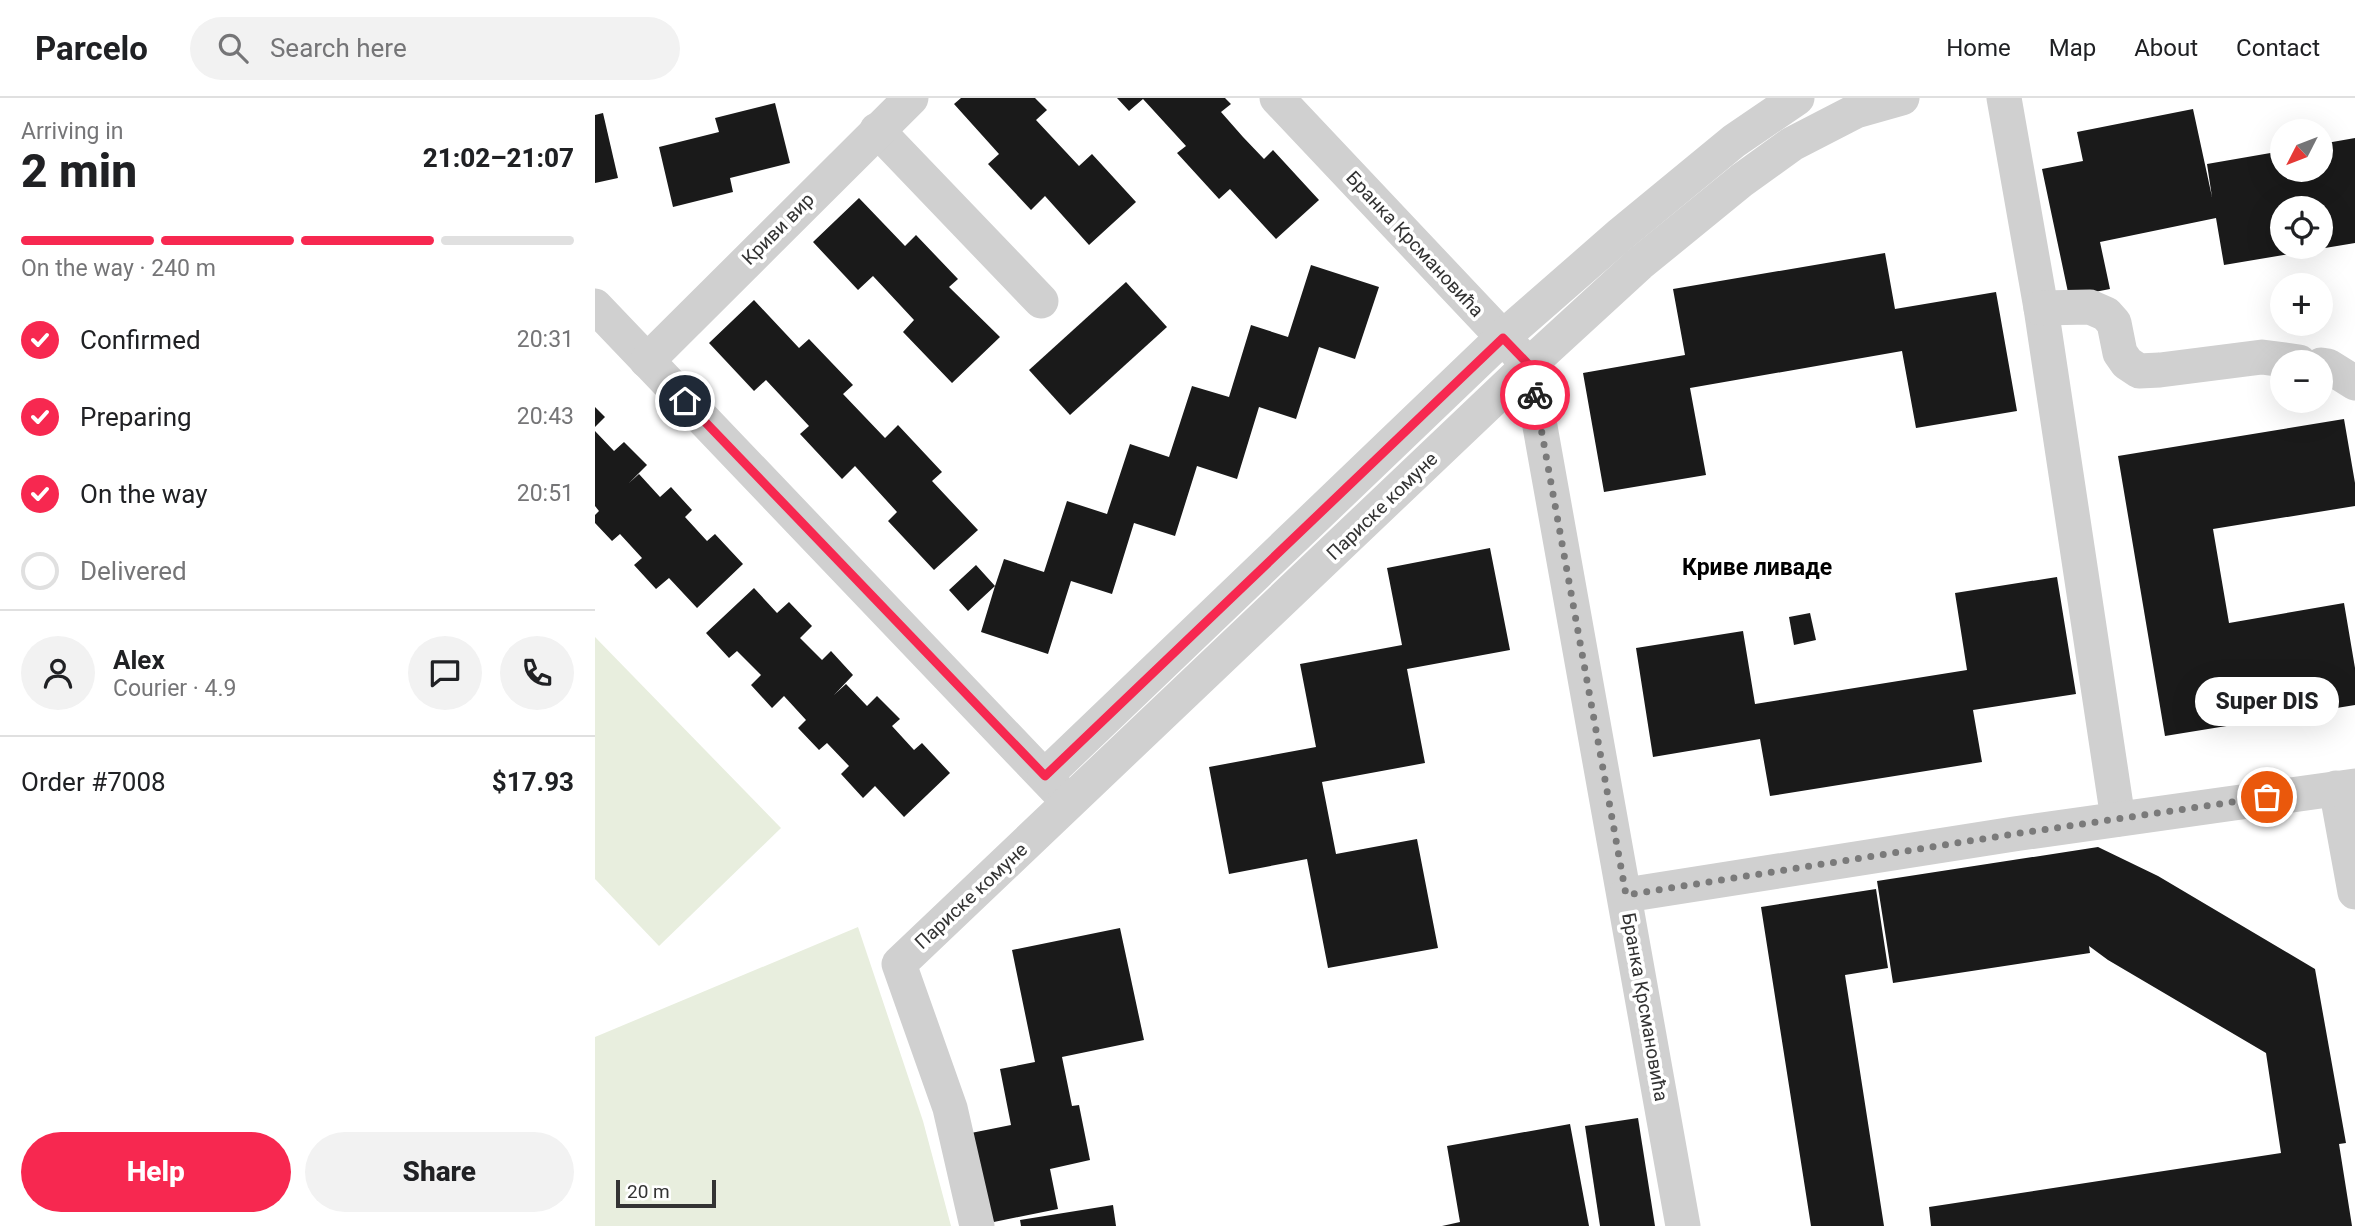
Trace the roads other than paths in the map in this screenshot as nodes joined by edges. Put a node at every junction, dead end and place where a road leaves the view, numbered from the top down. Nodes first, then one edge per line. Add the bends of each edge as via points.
1 (911, 98) edge
2 (1277, 98) edge
3 (1797, 98) edge
4 (1902, 98) edge
5 (2004, 98) edge
6 (877, 130) junction
7 (1041, 301) dead end
8 (595, 306) edge
9 (2041, 308) junction
10 (1503, 338) junction
11 (2270, 358) edge
12 (647, 361) junction
13 (1529, 365) junction
14 (2333, 369) edge
15 (2355, 383) edge
16 (1045, 776) junction
17 (2346, 787) edge
18 (1070, 803) junction
19 (2118, 819) junction
20 (2355, 892) edge
21 (1626, 895) junction
22 (977, 1226) edge
23 (1683, 1226) edge

1 - 6 street, Криви вир
2 - 10 street, Бранка Крсмановића
3 - 10 street, Париске комуне via 1734,141
4 - 13 street, Париске комуне via 1856,111 1792,144 1639,264
5 - 9 street
6 - 7 street
6 - 12 street, Криви вир
8 - 12 street
9 - 11 street via 2091,307 2106,314 2114,323 2120,354 2139,371
9 - 19 street
10 - 13 street, Бранка Крсмановића
10 - 16 street, Париске комуне
12 - 16 street
13 - 18 street, Париске комуне
13 - 21 street, Бранка Крсмановића
14 - 15 street
16 - 18 street
17 - 19 street
17 - 20 street
18 - 22 street, Париске комуне via 899,964 950,1108
19 - 21 street
21 - 23 street, Бранка Крсмановића

